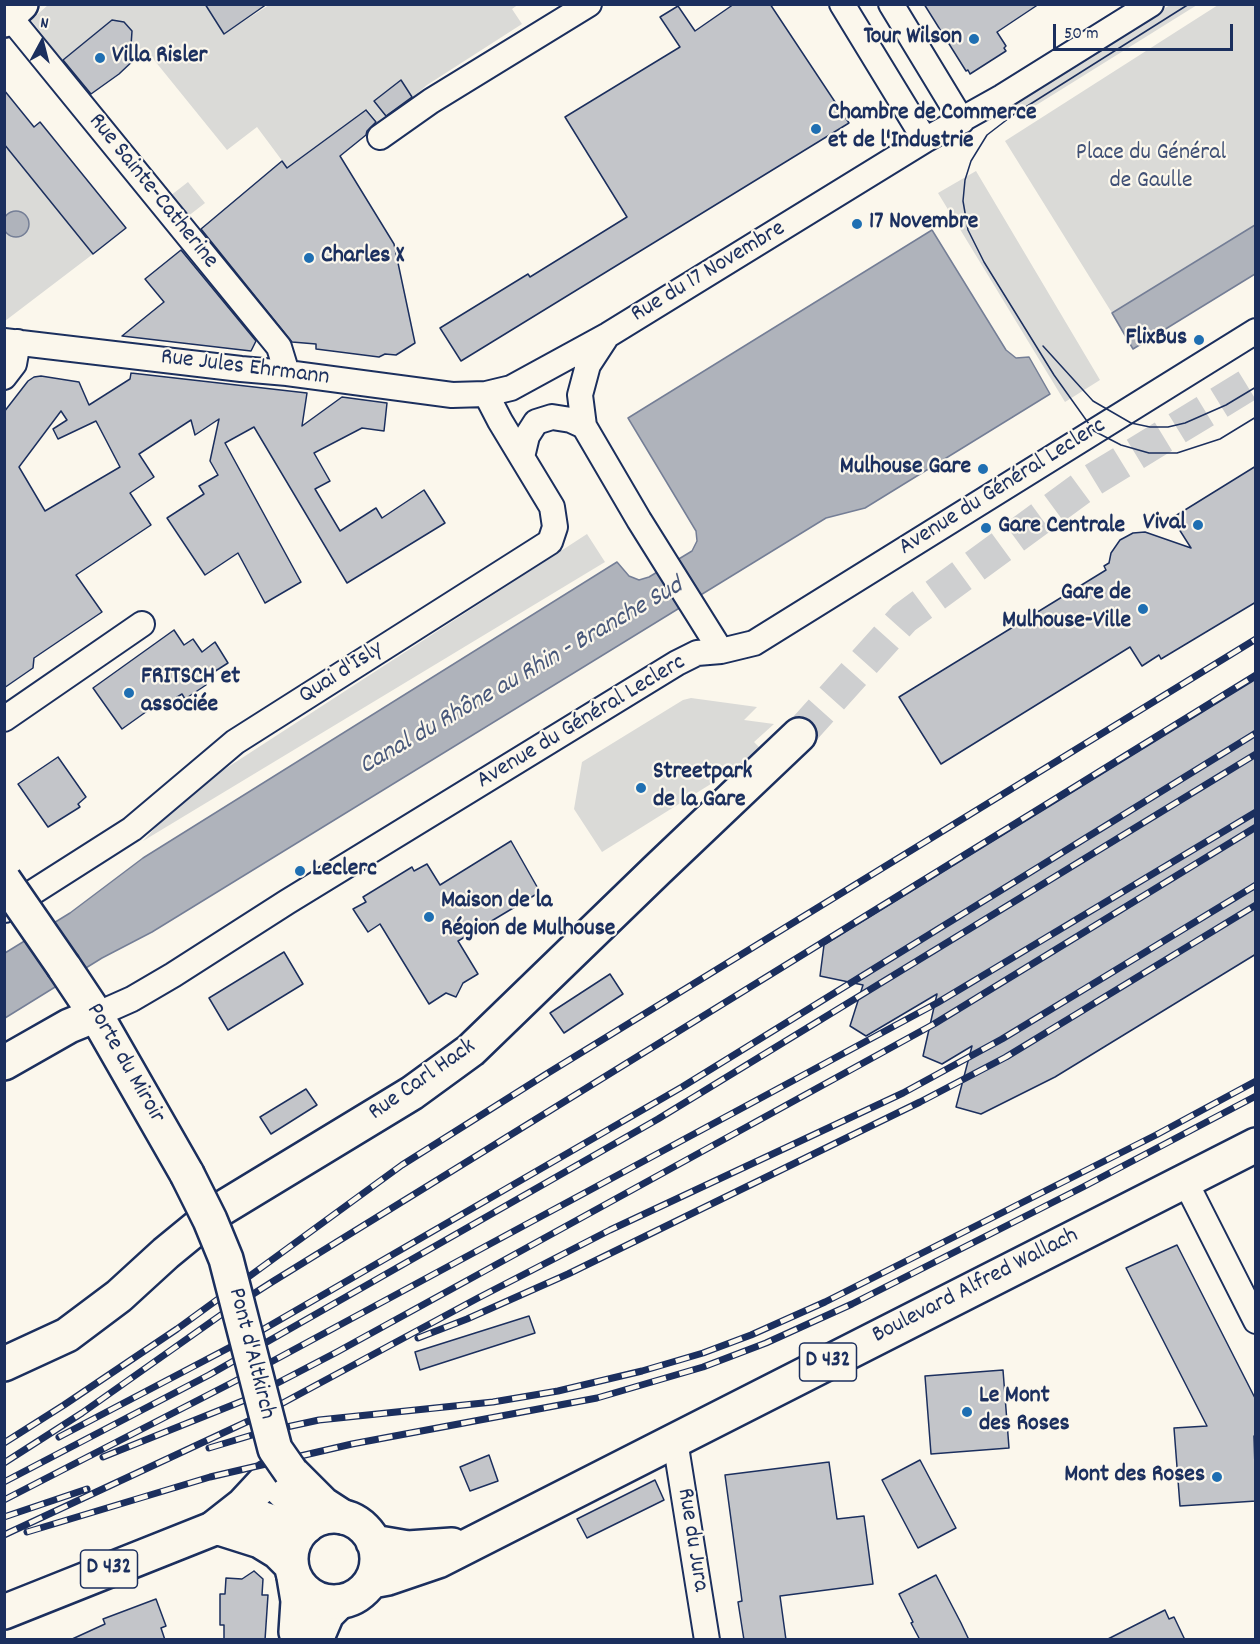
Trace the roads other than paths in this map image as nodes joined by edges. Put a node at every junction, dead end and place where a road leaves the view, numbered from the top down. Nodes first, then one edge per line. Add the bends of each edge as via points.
1 (589, 4) edge
2 (842, 4) edge
3 (891, 4) edge
4 (1151, 4) edge
5 (12, 14) edge
6 (962, 121) junction
7 (380, 137) dead end
8 (925, 140) junction
9 (1256, 331) edge
10 (608, 335) junction
11 (11, 341) edge
12 (287, 373) junction
13 (4, 377) edge
14 (486, 394) junction
15 (584, 426) junction
16 (522, 457) junction
17 (142, 624) dead end
18 (721, 651) junction
19 (4, 719) edge
20 (799, 735) tunnel mouth
21 (4, 880) edge
22 (4, 910) edge
23 (91, 1006) junction
24 (4, 1063) edge
25 (1256, 1144) edge
26 (1185, 1181) junction
27 (226, 1259) joint
28 (1256, 1321) edge
29 (19, 1347) edge
30 (4, 1364) edge
31 (672, 1442) junction
32 (278, 1466) junction
33 (343, 1517) junction
34 (214, 1527) junction
35 (374, 1542) junction
36 (472, 1543) junction
37 (297, 1550) junction
38 (372, 1581) junction
39 (339, 1602) junction
40 (4, 1612) edge
41 (299, 1640) edge
42 (316, 1640) edge
43 (707, 1640) edge

1 - 7 street
2 - 8 street
3 - 6 street
4 - 6 street
5 - 12 street, Rue Sainte-Catherine via 279,347
6 - 8 street
8 - 10 street, Rue du 17 Novembre
9 - 18 street, Avenue du Général Leclerc via 754,643
10 - 14 street, Rue du 17 Novembre via 510,388
10 - 15 street via 588,365 580,395
11 - 12 street, Rue Jules Ehrmann
11 - 13 street via 14,364
12 - 14 street, Rue Jules Ehrmann via 452,395
14 - 16 street, Quai d'Isly
15 - 16 street via 552,417 536,422 527,436
15 - 18 street
16 - 22 street, Quai d'Isly via 552,507 555,527 550,542 235,742 132,829
17 - 19 street
18 - 23 street, Avenue du Général Leclerc via 697,653 677,663 132,999
20 - 29 main road, Rue Carl Hack via 471,1050 412,1093 216,1212 67,1335
21 - 23 main road, Porte du Miroir, bridge
23 - 24 main road via 69,1026
23 - 27 main road, Porte du Miroir, bridge via 187,1174
25 - 26 main road, Boulevard Alfred Wallach / D 432
26 - 28 street
26 - 31 main road, Boulevard Alfred Wallach / D 432
27 - 32 main road, Pont d'Altkirch, bridge
29 - 30 main road, Rue Carl Hack
31 - 36 main road, Boulevard Alfred Wallach / D 432
31 - 43 street, Rue du Jura via 677,1453
32 - 33 main road
32 - 34 main road via 243,1505
32 - 37 main road via 289,1497
33 - 35 main road via 361,1526
33 - 37 main road via 316,1520
34 - 37 main road, D 432 via 250,1514 286,1527
34 - 40 main road, D 432
35 - 36 main road, Boulevard Alfred Wallach / D 432 via 408,1548
35 - 38 main road via 377,1555
36 - 38 main road, Boulevard Alfred Wallach / D 432 via 412,1571
37 - 39 main road via 302,1588 325,1602
37 - 41 main road
38 - 39 main road via 357,1595
39 - 42 main road via 327,1614

